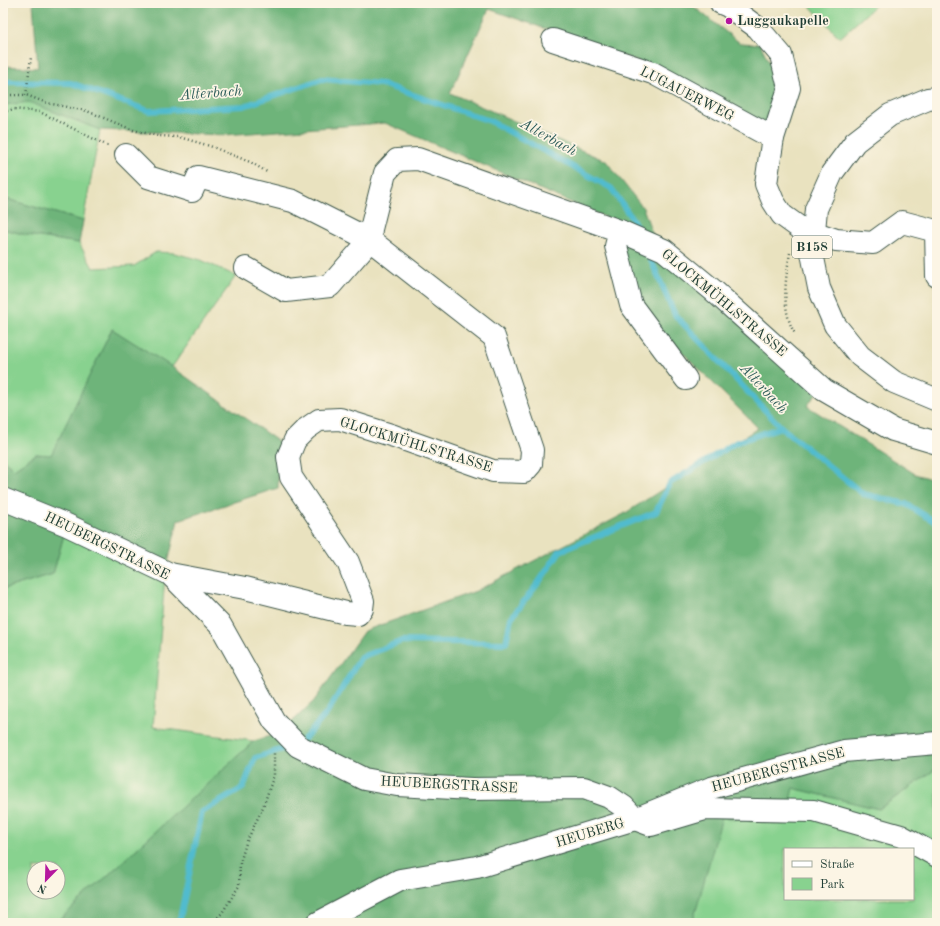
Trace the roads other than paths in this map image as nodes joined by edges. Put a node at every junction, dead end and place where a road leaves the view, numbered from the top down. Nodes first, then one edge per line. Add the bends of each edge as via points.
1 (721, 3) edge
2 (553, 40) dead end
3 (937, 98) edge
4 (773, 138) junction
5 (126, 155) road end
6 (806, 230) junction
7 (620, 231) junction
8 (937, 232) edge
9 (370, 240) junction
10 (246, 268) dead end
11 (937, 276) edge
12 (686, 379) dead end
13 (937, 400) edge
14 (937, 443) edge
15 (3, 500) edge
16 (170, 574) junction
17 (937, 743) edge
18 (635, 819) junction
19 (937, 856) edge
20 (318, 923) edge

1 - 4 street via 758,28 781,55 789,88
2 - 4 street, LUGAUERWEG via 653,73
3 - 6 street, B158 via 928,99 890,115 855,142 832,173
4 - 6 street via 766,184 782,215
5 - 9 street via 148,177 192,191 198,177 293,201
6 - 8 street via 836,240 873,243 902,222
6 - 13 street, B158 via 819,288 836,325 860,356 894,382
7 - 9 street, GLOCKMÜHLSTRASSE via 418,159 397,160 385,173
7 - 12 street via 616,246 631,305
7 - 14 street, GLOCKMÜHLSTRASSE via 664,250 714,291 824,390 893,430
8 - 11 street
9 - 10 street via 330,286 286,291
9 - 16 street, GLOCKMÜHLSTRASSE via 494,336 532,450 531,464 524,472 493,471 340,419 319,420 295,440 288,457 291,477 348,562 363,601 358,614 346,614 245,588
15 - 16 street, HEUBERGSTRASSE via 67,525
16 - 18 street, HEUBERGSTRASSE via 221,626 274,721 298,746 364,779 397,785 472,789 584,788 609,797 624,807
17 - 18 street, HEUBERGSTRASSE via 844,751 711,788
18 - 19 street, HEUBERG via 651,825 705,809 814,810 901,836
18 - 20 street, HEUBERG via 477,867 400,880

